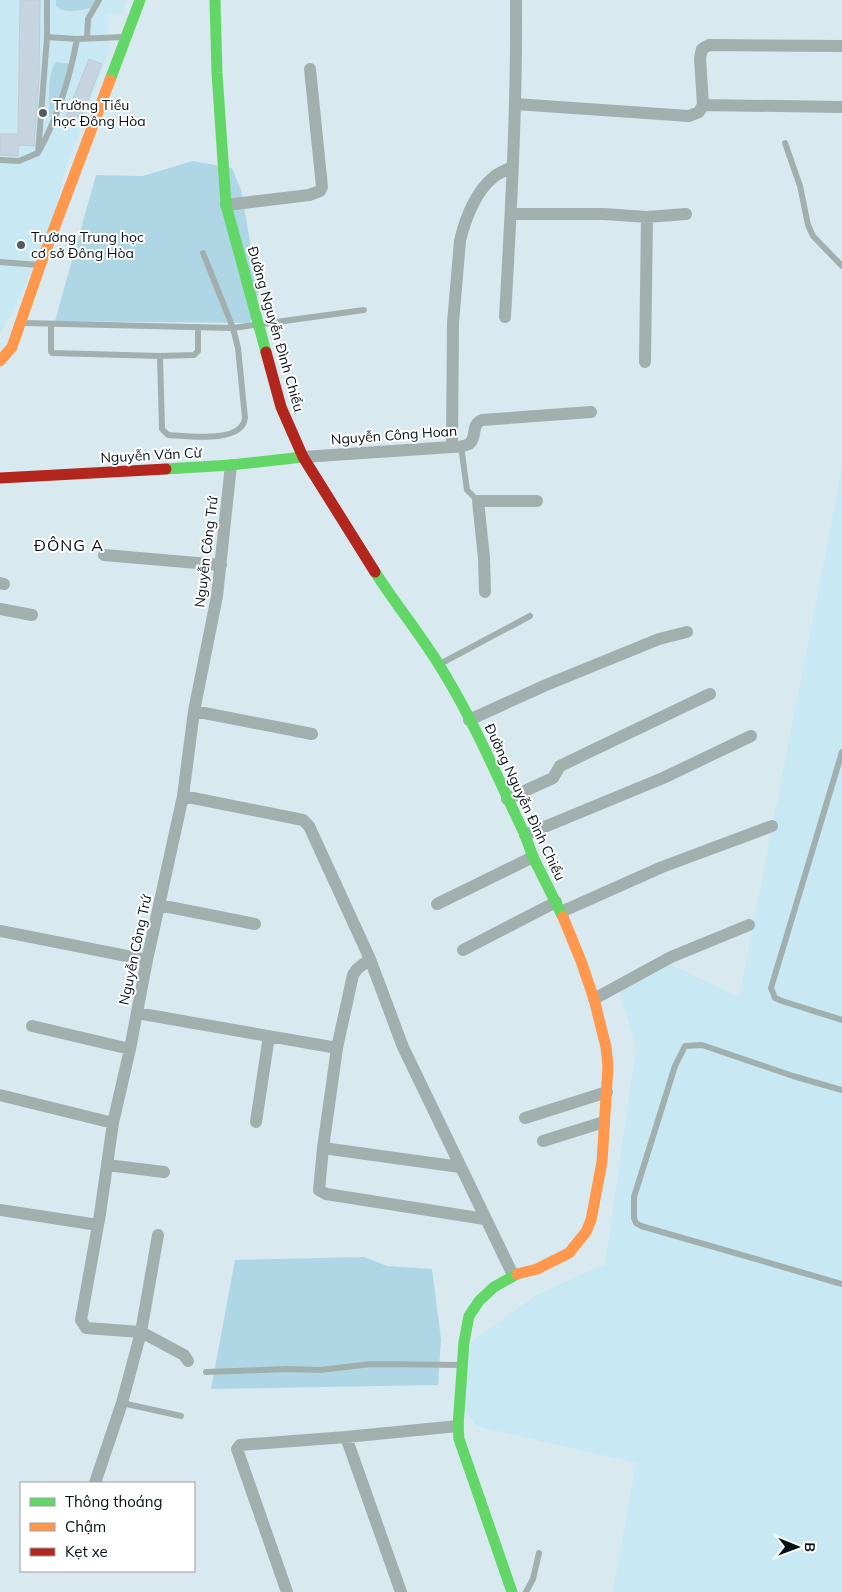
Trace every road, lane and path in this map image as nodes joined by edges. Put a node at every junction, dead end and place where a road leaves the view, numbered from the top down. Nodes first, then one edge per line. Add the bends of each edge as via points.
1 (47, 0) edge
2 (99, 0) edge
3 (140, 0) edge
4 (215, 0) edge
5 (516, 0) edge
6 (47, 37) junction
7 (125, 37) junction
8 (87, 38) junction
9 (77, 39) junction
10 (842, 46) edge
11 (310, 69) dead end
12 (516, 104) junction
13 (703, 105) junction
14 (842, 107) edge
15 (785, 143) dead end
16 (38, 153) junction
17 (0, 160) edge
18 (512, 167) junction
19 (226, 205) junction
20 (511, 214) junction
21 (686, 214) dead end
22 (647, 217) junction
23 (203, 253) dead end
24 (0, 262) edge
25 (40, 266) junction
26 (842, 266) edge
27 (364, 310) dead end
28 (505, 317) dead end
29 (21, 323) junction
30 (51, 324) junction
31 (258, 326) junction
32 (198, 327) junction
33 (233, 328) junction
34 (160, 356) junction
35 (0, 361) edge
36 (645, 362) dead end
37 (591, 412) dead end
38 (457, 447) junction
39 (303, 457) junction
40 (231, 465) junction
41 (0, 478) edge
42 (478, 501) junction
43 (537, 501) dead end
44 (104, 555) dead end
45 (221, 565) junction
46 (485, 592) dead end
47 (0, 609) edge
48 (32, 615) dead end
49 (530, 616) dead end
50 (687, 632) dead end
51 (439, 664) junction
52 (710, 694) dead end
53 (194, 711) junction
54 (469, 720) junction
55 (312, 734) dead end
56 (751, 736) dead end
57 (842, 752) edge
58 (183, 796) junction
59 (507, 799) junction
60 (772, 826) dead end
61 (525, 835) junction
62 (533, 856) junction
63 (159, 904) junction
64 (438, 904) dead end
65 (559, 907) junction
66 (255, 924) dead end
67 (749, 925) dead end
68 (0, 931) edge
69 (463, 950) dead end
70 (370, 959) junction
71 (147, 960) junction
72 (594, 999) junction
73 (137, 1013) junction
74 (842, 1020) edge
75 (32, 1026) dead end
76 (269, 1036) junction
77 (337, 1048) junction
78 (130, 1049) junction
79 (842, 1090) edge
80 (607, 1092) junction
81 (0, 1095) edge
82 (525, 1118) dead end
83 (256, 1122) dead end
84 (604, 1122) junction
85 (112, 1123) junction
86 (542, 1141) dead end
87 (323, 1148) junction
88 (107, 1165) junction
89 (460, 1167) junction
90 (164, 1172) dead end
91 (0, 1210) edge
92 (485, 1219) junction
93 (98, 1225) junction
94 (158, 1235) dead end
95 (513, 1275) junction
96 (842, 1284) edge
97 (141, 1332) junction
98 (188, 1361) dead end
99 (462, 1365) junction
100 (206, 1372) dead end
101 (122, 1403) junction
102 (181, 1416) dead end
103 (458, 1426) junction
104 (346, 1437) junction
105 (95, 1482) edge
106 (540, 1554) dead end
107 (287, 1592) edge
108 (401, 1592) edge
109 (512, 1592) edge
110 (526, 1592) edge

1 - 6 lane
2 - 8 lane via 88,19
3 - 7 street
4 - 19 street, Đường Nguyễn Đình Chiểu
5 - 12 street
6 - 9 lane
6 - 16 lane
7 - 8 lane
7 - 25 street
8 - 9 lane
9 - 16 lane via 73,64
10 - 13 street via 709,45 702,49 700,58
11 - 19 street via 320,191
12 - 13 street via 689,116 699,112
12 - 18 street
13 - 14 street
15 - 26 lane via 813,236
16 - 17 lane via 20,161
18 - 20 street
18 - 38 street via 496,176 480,193 460,241 453,323
19 - 31 street, Đường Nguyễn Đình Chiểu
20 - 22 street
20 - 28 street
21 - 22 street
22 - 36 street
23 - 33 lane
24 - 25 lane
25 - 29 street
27 - 31 lane
29 - 30 lane
29 - 35 street via 12,347
30 - 32 lane
30 - 34 lane via 52,354
31 - 33 lane
31 - 39 street, Đường Nguyễn Đình Chiểu via 281,407
32 - 33 lane
32 - 34 lane via 198,351 194,355
33 - 34 lane via 240,355 245,418 244,424 234,433 223,436 168,436 164,433
37 - 38 street, Nguyễn Công Hoan via 482,420 474,426 473,439
38 - 39 street, Nguyễn Công Hoan
38 - 42 lane via 466,490
39 - 40 street, Nguyễn Văn Cừ
39 - 51 street, Đường Nguyễn Đình Chiểu via 392,598
40 - 41 street, Nguyễn Văn Cừ
40 - 45 street, Nguyễn Công Trứ
42 - 43 street
42 - 46 street
44 - 45 street
45 - 53 street, Nguyễn Công Trứ
47 - 48 street
49 - 51 lane
50 - 54 street via 659,639
51 - 54 street, Đường Nguyễn Đình Chiểu
52 - 59 street via 560,766 553,778
53 - 55 street
53 - 58 street, Nguyễn Công Trứ
54 - 59 street, Đường Nguyễn Đình Chiểu
56 - 61 street via 663,778
57 - 74 lane via 771,988 775,998 782,1002
58 - 63 street, Nguyễn Công Trứ
58 - 70 street via 304,820 316,838
59 - 61 street, Đường Nguyễn Đình Chiểu
60 - 65 street
61 - 62 street, Đường Nguyễn Đình Chiểu
62 - 64 street
62 - 65 street, Đường Nguyễn Đình Chiểu
63 - 66 street
63 - 71 street, Nguyễn Công Trứ
65 - 69 street
65 - 72 street, Đường Nguyễn Đình Chiểu
67 - 72 street via 671,957
68 - 71 street
70 - 77 street via 353,975
70 - 89 street via 403,1047
71 - 73 street, Nguyễn Công Trứ
72 - 80 street, Đường Nguyễn Đình Chiểu via 606,1047
73 - 76 street
73 - 78 street, Nguyễn Công Trứ
75 - 78 street
76 - 77 street
76 - 83 street
77 - 87 street
78 - 85 street, Nguyễn Công Trứ
79 - 96 lane via 702,1045 685,1046 674,1066 634,1197 634,1218 641,1226
80 - 82 street
80 - 84 street, Đường Nguyễn Đình Chiểu
81 - 85 street
84 - 86 street
84 - 95 street, Đường Nguyễn Đình Chiểu via 602,1162 586,1232 569,1253 559,1259
85 - 88 street, Nguyễn Công Trứ
87 - 89 street
87 - 92 street via 318,1186 322,1193
88 - 90 street
88 - 93 street, Nguyễn Công Trứ
89 - 92 street
91 - 93 street
92 - 95 street
93 - 97 street, Nguyễn Công Trứ via 81,1320 83,1325 86,1328
94 - 97 street
95 - 99 street, Đường Nguyễn Đình Chiểu via 484,1296 469,1316
97 - 98 street, Nguyễn Công Trứ
97 - 101 street
99 - 100 lane via 371,1364 320,1370
99 - 103 street, Đường Nguyễn Đình Chiểu
101 - 102 lane
101 - 105 street
103 - 104 street
103 - 109 street, Đường Nguyễn Đình Chiểu via 462,1447
104 - 107 street via 240,1445 237,1449
104 - 108 street
106 - 110 lane

